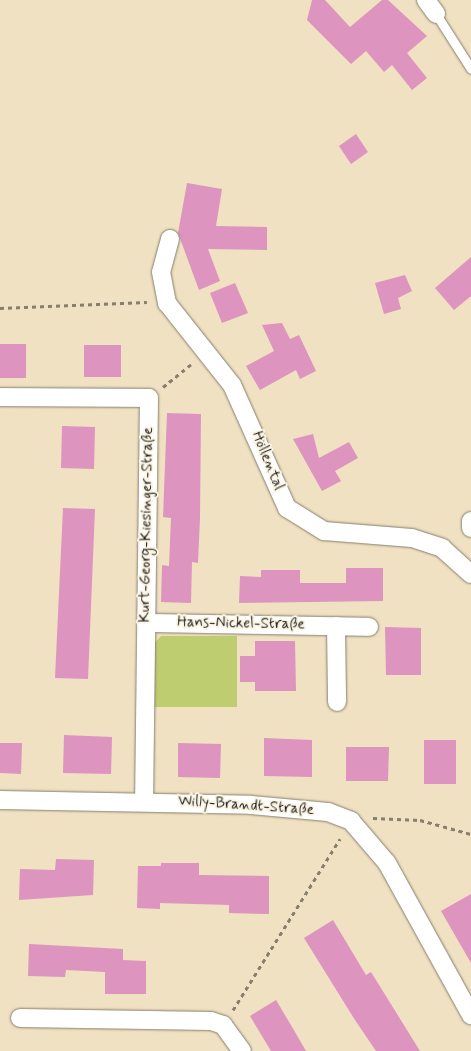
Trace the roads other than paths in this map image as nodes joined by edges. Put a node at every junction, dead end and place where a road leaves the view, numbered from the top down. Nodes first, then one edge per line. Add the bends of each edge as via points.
1 (431, 7) edge
2 (471, 69) edge
3 (170, 239) dead end
4 (0, 397) edge
5 (471, 521) edge
6 (471, 528) edge
7 (471, 574) edge
8 (146, 623) junction
9 (336, 626) junction
10 (368, 627) dead end
11 (337, 702) dead end
12 (0, 800) edge
13 (144, 801) junction
14 (471, 1015) edge
15 (20, 1018) dead end
16 (242, 1051) edge

1 - 2 lane
3 - 7 street, Höllental via 160,272 167,303 208,350 253,426 274,485 288,508 324,531 412,538 442,548
4 - 8 street, Kurt-Georg-Kiesinger-Straße via 149,398
5 - 6 street
8 - 9 street, Hans-Nickel-Straße
8 - 13 street, Kurt-Georg-Kiesinger-Straße
9 - 10 street, Hans-Nickel-Straße
9 - 11 street
12 - 13 street, Willy-Brandt-Straße
13 - 14 street, Willy-Brandt-Straße via 301,808 351,821 387,863
15 - 16 street via 211,1021 223,1024

